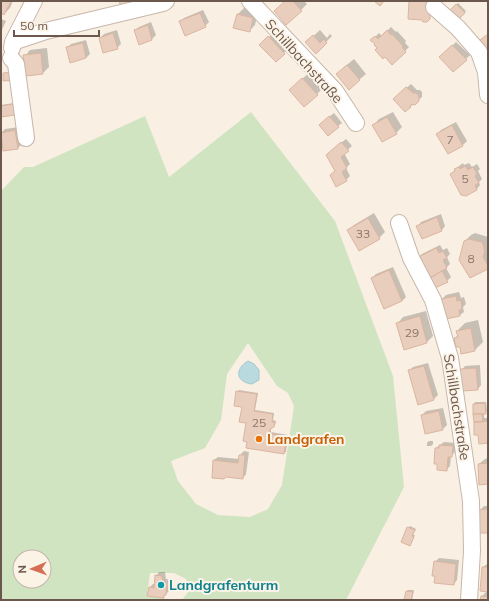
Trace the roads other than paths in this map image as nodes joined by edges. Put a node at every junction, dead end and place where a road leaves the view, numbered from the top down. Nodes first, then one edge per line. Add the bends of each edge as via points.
1 (34, 1) edge
2 (166, 1) edge
3 (250, 1) edge
4 (434, 8) dead end
5 (13, 42) junction
6 (6, 61) edge
7 (488, 96) edge
8 (356, 123) dead end
9 (26, 138) dead end
10 (399, 223) dead end
11 (469, 600) edge

1 - 5 street
2 - 5 street via 46,31
3 - 8 street, Schillbachstraße via 335,91
4 - 7 street via 458,28 479,52 486,72
5 - 6 street
6 - 9 street via 16,64
10 - 11 street, Schillbachstraße via 411,258 433,300 450,358 472,501

